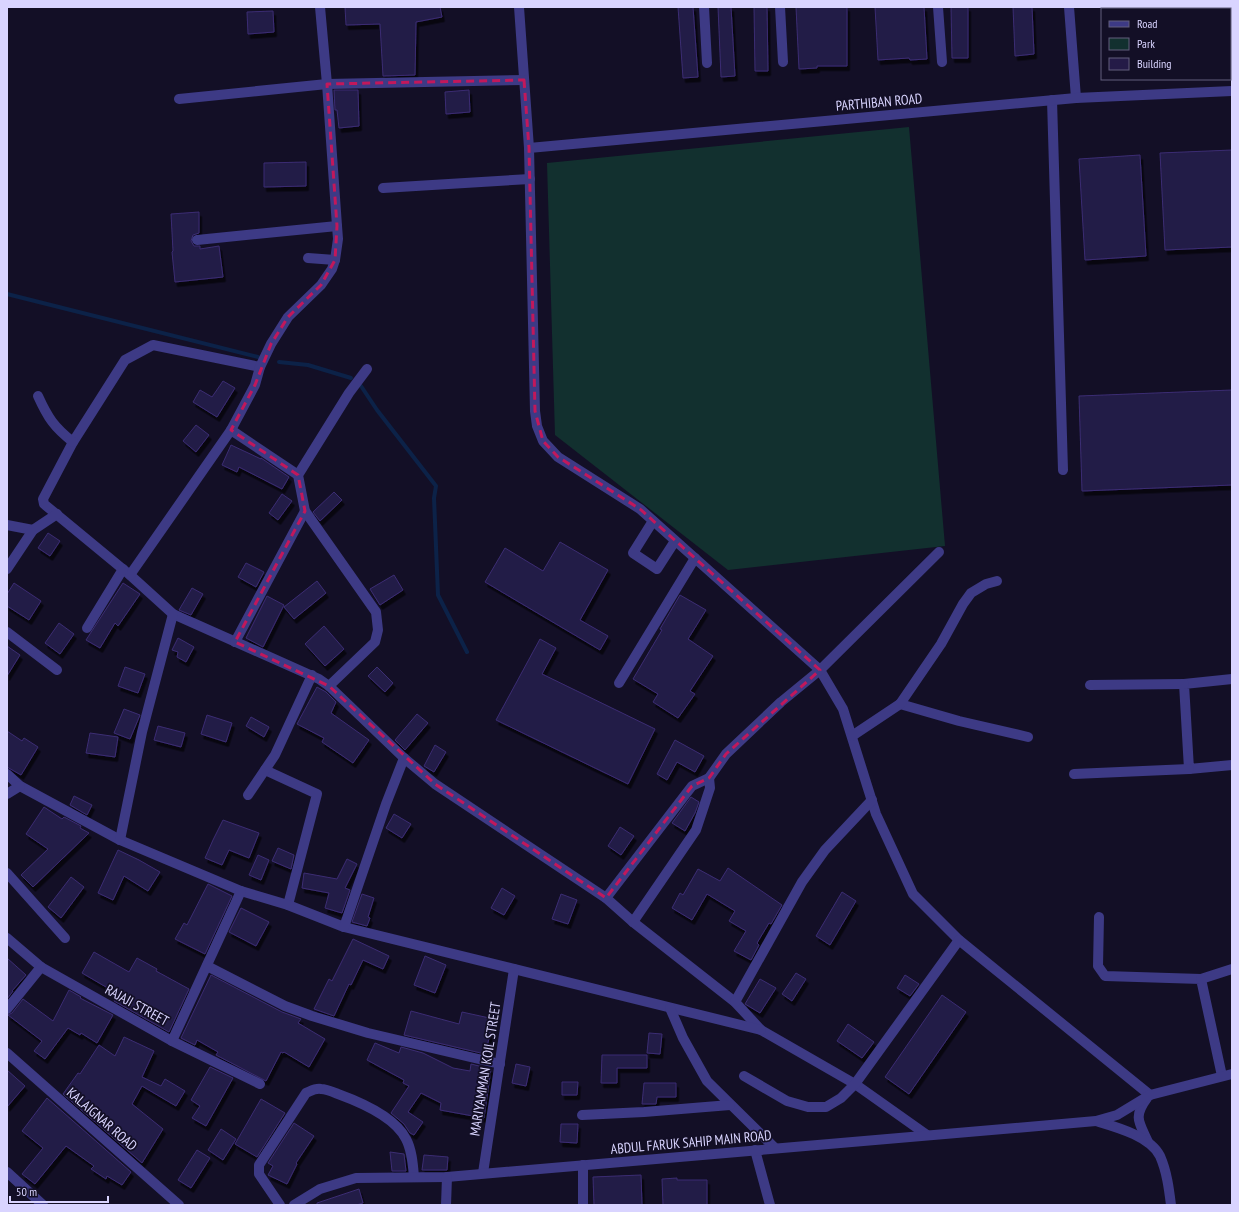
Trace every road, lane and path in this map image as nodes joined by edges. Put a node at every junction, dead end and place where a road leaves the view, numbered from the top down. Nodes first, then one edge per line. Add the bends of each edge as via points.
1 (320, 7) edge
2 (519, 7) edge
3 (704, 7) edge
4 (780, 7) edge
5 (938, 7) edge
6 (1070, 7) edge
7 (783, 62) dead end
8 (942, 62) dead end
9 (707, 63) dead end
10 (524, 80) junction
11 (327, 84) junction
12 (1232, 91) edge
13 (1076, 98) junction
14 (179, 99) dead end
15 (1052, 100) junction
16 (530, 148) junction
17 (530, 179) junction
18 (383, 188) dead end
19 (337, 226) junction
20 (197, 240) dead end
21 (308, 258) dead end
22 (335, 260) junction
23 (260, 367) junction
24 (367, 369) dead end
25 (38, 396) dead end
26 (231, 430) junction
27 (73, 442) junction
28 (1063, 470) dead end
29 (298, 475) junction
30 (305, 511) junction
31 (57, 514) junction
32 (653, 521) junction
33 (7, 525) edge
34 (33, 530) junction
35 (675, 541) junction
36 (939, 552) dead end
37 (695, 558) junction
38 (7, 569) edge
39 (127, 572) junction
40 (997, 581) dead end
41 (173, 614) junction
42 (88, 628) dead end
43 (7, 632) edge
44 (235, 642) junction
45 (57, 670) dead end
46 (820, 670) junction
47 (312, 675) junction
48 (1232, 679) edge
49 (619, 683) dead end
50 (1184, 684) junction
51 (1090, 685) dead end
52 (329, 686) junction
53 (900, 704) junction
54 (852, 736) junction
55 (1028, 737) dead end
56 (404, 758) junction
57 (1232, 765) edge
58 (1189, 769) junction
59 (265, 770) junction
60 (7, 774) edge
61 (1074, 774) dead end
62 (710, 778) junction
63 (20, 786) junction
64 (7, 794) edge
65 (248, 795) dead end
66 (872, 800) junction
67 (120, 840) junction
68 (7, 873) edge
69 (241, 891) junction
70 (606, 898) junction
71 (288, 905) junction
72 (1099, 917) dead end
73 (633, 922) junction
74 (344, 927) junction
75 (7, 938) edge
76 (65, 938) dead end
77 (959, 940) junction
78 (207, 966) junction
79 (41, 968) junction
80 (1232, 968) edge
81 (514, 969) junction
82 (1201, 979) junction
83 (735, 1002) junction
84 (670, 1008) junction
85 (7, 1009) edge
86 (761, 1030) junction
87 (172, 1041) junction
88 (7, 1054) edge
89 (500, 1064) junction
90 (1232, 1074) edge
91 (744, 1076) dead end
92 (1222, 1076) junction
93 (260, 1084) dead end
94 (855, 1084) junction
95 (1150, 1095) junction
96 (730, 1105) junction
97 (582, 1115) dead end
98 (1096, 1121) junction
99 (927, 1135) junction
100 (1148, 1142) junction
101 (775, 1148) junction
102 (755, 1150) junction
103 (583, 1165) junction
104 (7, 1172) edge
105 (483, 1173) junction
106 (414, 1177) junction
107 (447, 1177) junction
108 (43, 1205) edge
109 (179, 1205) edge
110 (280, 1205) edge
111 (294, 1205) edge
112 (446, 1205) edge
113 (582, 1205) edge
114 (770, 1205) edge
115 (1172, 1205) edge

1 - 11 street
2 - 10 street
3 - 9 street
4 - 7 street
5 - 8 street
6 - 13 street
10 - 11 street
10 - 16 street
11 - 14 street
11 - 19 street
12 - 13 street, PARTHIBAN ROAD
13 - 15 street, PARTHIBAN ROAD
15 - 16 street, PARTHIBAN ROAD
15 - 28 street
16 - 17 street
17 - 18 street
17 - 32 street via 537,426 543,441 558,457 640,509
19 - 20 street
19 - 22 street
21 - 22 street
22 - 23 street via 321,285 288,317
23 - 26 street via 255,385
23 - 27 street via 153,345 125,360
24 - 29 street
25 - 27 street via 58,430
26 - 29 street
26 - 39 street
27 - 31 street via 43,499 44,504
29 - 30 street
30 - 44 street
30 - 52 street via 376,612 378,630 375,642
31 - 34 street
31 - 39 street
32 - 35 street
32 - 35 street via 633,553 657,569
33 - 34 street
34 - 38 street
35 - 37 street
36 - 46 street
37 - 46 street
37 - 49 street
39 - 41 street
39 - 42 street
40 - 53 street via 971,593 941,644
41 - 44 street
41 - 67 street via 142,732
43 - 45 street
44 - 47 street
46 - 54 street via 843,709
46 - 62 street via 781,702 726,754
47 - 52 street
47 - 59 street via 275,755
48 - 50 street
50 - 51 street
50 - 58 street
52 - 56 street
53 - 54 street
53 - 55 street
54 - 66 street
56 - 70 street via 435,784
56 - 74 street
57 - 58 street
58 - 61 street
59 - 65 street
59 - 71 street via 317,794
60 - 63 street
62 - 70 street via 692,786
62 - 73 street via 710,788 696,830
63 - 64 street
63 - 67 street
66 - 77 street via 913,894
66 - 83 street via 825,850 802,882
67 - 69 street
68 - 76 street
69 - 71 street
69 - 78 street
70 - 73 street
71 - 74 street
72 - 82 street via 1098,966 1105,976
73 - 83 street
74 - 81 street
75 - 79 street, RAJAJI STREET
77 - 94 street
77 - 95 street
78 - 87 street
78 - 89 street via 285,1006 312,1016 368,1033
79 - 85 street
79 - 87 street, RAJAJI STREET
80 - 82 street
81 - 84 street
81 - 89 street, MARIYAMMAN KOIL STREET
82 - 92 street
83 - 86 street
84 - 86 street
84 - 96 street via 682,1038 707,1082
86 - 94 street
87 - 93 street, RAJAJI STREET
88 - 109 street, KALAIGNAR ROAD
89 - 105 street, MARIYAMMAN KOIL STREET
90 - 92 street
91 - 94 street via 787,1101 808,1107 826,1107 841,1098
92 - 95 street
94 - 99 street
95 - 98 street via 1117,1115
95 - 100 street via 1138,1115
96 - 97 street
96 - 101 street
98 - 99 street, ABDUL FARUK SAHIP MAIN ROAD
98 - 100 street via 1114,1126
99 - 101 street, ABDUL FARUK SAHIP MAIN ROAD
100 - 115 street via 1159,1155 1167,1176
101 - 102 street, ABDUL FARUK SAHIP MAIN ROAD
102 - 103 street, ABDUL FARUK SAHIP MAIN ROAD
102 - 114 street
103 - 105 street, ABDUL FARUK SAHIP MAIN ROAD
103 - 113 street
104 - 108 street
105 - 107 street, ABDUL FARUK SAHIP MAIN ROAD
106 - 107 street, ABDUL FARUK SAHIP MAIN ROAD
106 - 110 street via 412,1156 406,1138 394,1124 378,1112 352,1099 315,1089 306,1093 259,1165 259,1174
106 - 111 street, ABDUL FARUK SAHIP MAIN ROAD via 356,1178 320,1189
107 - 112 street

